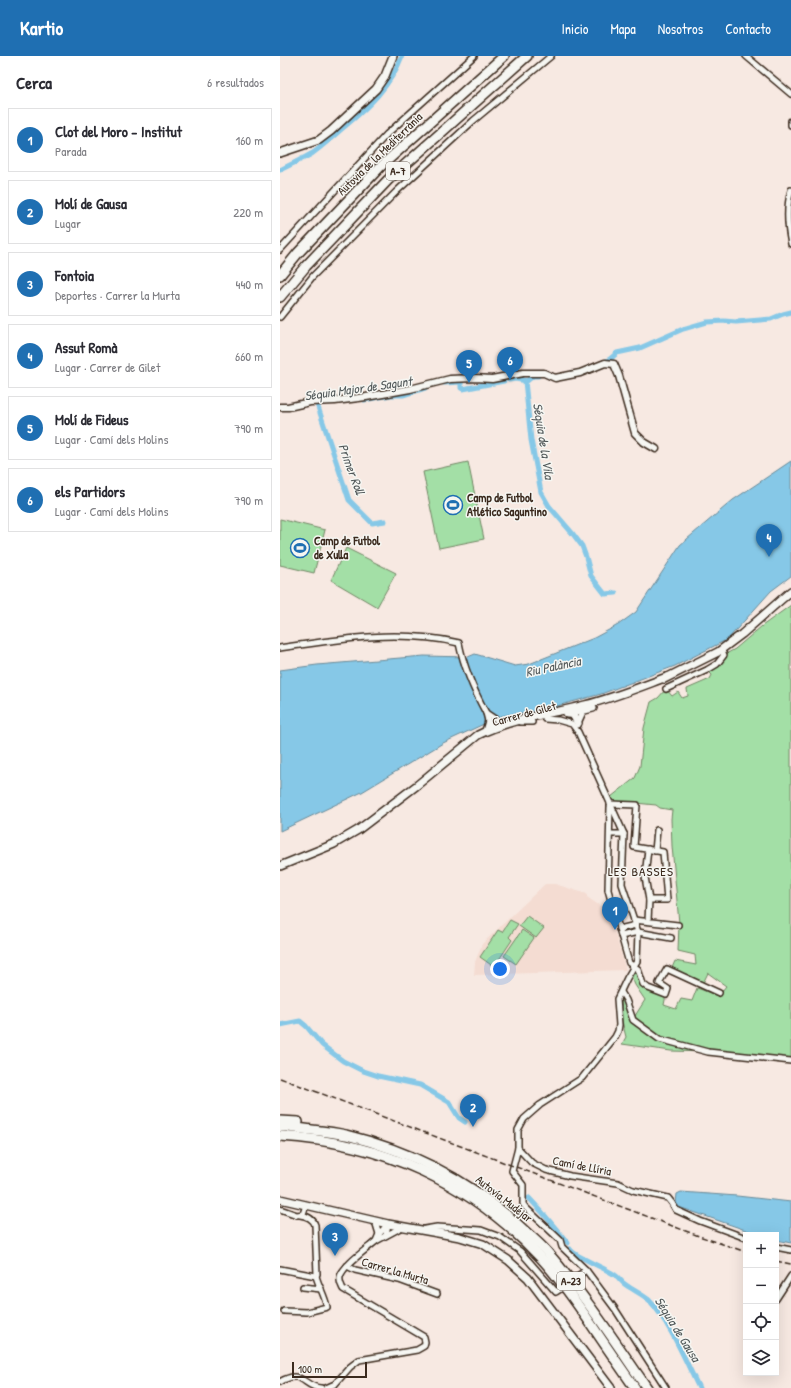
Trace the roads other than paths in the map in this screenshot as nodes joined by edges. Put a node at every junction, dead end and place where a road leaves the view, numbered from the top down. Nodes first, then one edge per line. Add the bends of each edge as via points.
1 (393, 56) edge
2 (474, 56) edge
3 (504, 56) edge
4 (527, 56) edge
5 (551, 56) edge
6 (746, 56) edge
7 (791, 94) edge
8 (791, 121) edge
9 (791, 125) edge
10 (280, 153) edge
11 (791, 190) edge
12 (791, 244) edge
13 (280, 250) edge
14 (280, 275) edge
15 (280, 296) edge
16 (280, 316) edge
17 (280, 407) edge
18 (656, 449) dead end
19 (791, 591) edge
20 (280, 648) edge
21 (721, 649) junction
22 (666, 689) dead end
23 (586, 708) junction
24 (486, 713) junction
25 (570, 714) junction
26 (537, 716) junction
27 (494, 718) junction
28 (546, 719) junction
29 (488, 721) junction
30 (532, 722) junction
31 (575, 723) junction
32 (504, 724) junction
33 (493, 728) junction
34 (485, 731) junction
35 (480, 740) junction
36 (461, 750) junction
37 (610, 804) junction
38 (657, 830) dead end
39 (610, 834) junction
40 (624, 834) junction
41 (648, 849) junction
42 (655, 851) junction
43 (280, 866) edge
44 (649, 900) junction
45 (648, 921) junction
46 (635, 922) junction
47 (678, 925) dead end
48 (619, 929) junction
49 (638, 932) junction
50 (621, 936) junction
51 (671, 938) dead end
52 (634, 967) junction
53 (621, 992) junction
54 (719, 992) dead end
55 (791, 1061) edge
56 (280, 1121) edge
57 (280, 1127) edge
58 (280, 1136) edge
59 (280, 1140) edge
60 (518, 1148) junction
61 (430, 1174) junction
62 (476, 1190) junction
63 (280, 1199) edge
64 (306, 1205) junction
65 (280, 1210) edge
66 (300, 1215) junction
67 (375, 1221) junction
68 (388, 1224) junction
69 (402, 1226) junction
70 (422, 1230) junction
71 (379, 1234) junction
72 (386, 1236) junction
73 (743, 1237) edge
74 (376, 1241) junction
75 (779, 1247) edge
76 (791, 1250) edge
77 (347, 1266) junction
78 (280, 1270) edge
79 (586, 1270) junction
80 (316, 1276) junction
81 (791, 1276) edge
82 (576, 1277) dead end
83 (303, 1287) dead end
84 (321, 1289) junction
85 (559, 1290) dead end
86 (437, 1294) dead end
87 (779, 1294) edge
88 (284, 1311) dead end
89 (280, 1382) edge
90 (321, 1388) edge
91 (326, 1388) edge
92 (611, 1388) edge
93 (635, 1388) edge
94 (647, 1388) edge
95 (666, 1388) edge

1 - 10 main road via 385,76 376,89 331,131 319,140
2 - 13 street via 387,134
3 - 14 highway, Autovia de la Mediterrània / A-7 via 380,167
4 - 15 highway, Autovia de la Mediterrània / A-7 via 388,180
5 - 16 street via 473,121 396,192 313,276
6 - 7 street
8 - 9 street
11 - 12 street via 787,203
17 - 18 street via 366,397 450,378 492,379 524,373 544,373 555,378 580,373 605,363 614,364 635,433
19 - 21 main road, Carrer de Gilet
20 - 24 street via 395,636 459,643 476,695
21 - 22 street via 724,655 717,664
21 - 23 main road, Carrer de Gilet via 667,677
23 - 25 main road
23 - 26 main road, Carrer de Gilet
23 - 31 street
24 - 27 street
24 - 29 street
25 - 26 main road via 566,712 546,717
25 - 28 main road, Carrer de Gilet
25 - 31 main road
26 - 32 main road, Carrer de Gilet
27 - 32 street
27 - 33 street
28 - 30 main road, Carrer de Gilet
28 - 31 street
29 - 33 street
29 - 34 street
30 - 33 street
30 - 35 main road, Carrer de Gilet via 505,729
31 - 37 street
32 - 33 main road, Carrer de Gilet
33 - 34 main road, Carrer de Gilet
33 - 35 street
34 - 36 main road, Carrer de Gilet
35 - 36 main road, Carrer de Gilet
36 - 43 main road via 358,830 334,844
37 - 39 street
37 - 40 street
37 - 41 street via 637,805 634,847
38 - 42 street
39 - 40 street
39 - 48 street via 608,890
40 - 46 street via 622,884
41 - 42 street
41 - 44 street via 645,877
42 - 44 street via 663,852 667,900
44 - 45 street
45 - 46 street
45 - 47 street
46 - 48 street
46 - 49 street
48 - 50 street
49 - 50 street
49 - 51 street
49 - 52 street via 637,961
50 - 52 street via 629,963
52 - 53 street
52 - 54 street via 638,969 643,984 666,995 668,989 659,983 667,969
53 - 55 street via 633,1020 659,1039 708,1052
53 - 60 street via 617,999 619,1025 615,1037 582,1078 528,1114 518,1130
56 - 62 highway via 345,1130 391,1143 435,1162
57 - 62 highway, Autovía Mudéjar / A-23 via 345,1135 390,1148 433,1165
58 - 61 highway, Autovía Mudéjar / A-23 via 316,1139 358,1148 396,1159
59 - 61 highway via 345,1148
60 - 73 street, Camí de Llíria via 532,1163 546,1170 618,1183 633,1190 668,1198 676,1210
60 - 79 street via 512,1171 523,1185 526,1208 560,1240 565,1251
61 - 93 highway, Autovía Mudéjar / A-23 via 487,1209 509,1226 542,1259
62 - 94 highway, Autovía Mudéjar / A-23 via 509,1215 546,1250 578,1290
63 - 64 main road
64 - 66 street via 303,1214
64 - 67 main road
65 - 66 street
66 - 80 street via 314,1221 318,1274
67 - 68 main road
67 - 71 street
68 - 69 main road
68 - 71 street
68 - 72 street
69 - 70 main road
69 - 72 street
70 - 85 street via 481,1230 500,1237 520,1251 556,1292
70 - 92 main road via 483,1244 508,1260 528,1278
71 - 74 street
72 - 74 street
74 - 77 street
75 - 76 street
77 - 86 street, Carrer la Murta via 399,1280
77 - 91 street via 340,1275 343,1290 424,1337 425,1342 424,1346 417,1350 359,1360 335,1384
78 - 80 street
79 - 82 street
79 - 95 street via 615,1309
80 - 84 street
81 - 87 street
83 - 84 street
84 - 88 street via 327,1307 307,1312
89 - 90 street via 292,1376

